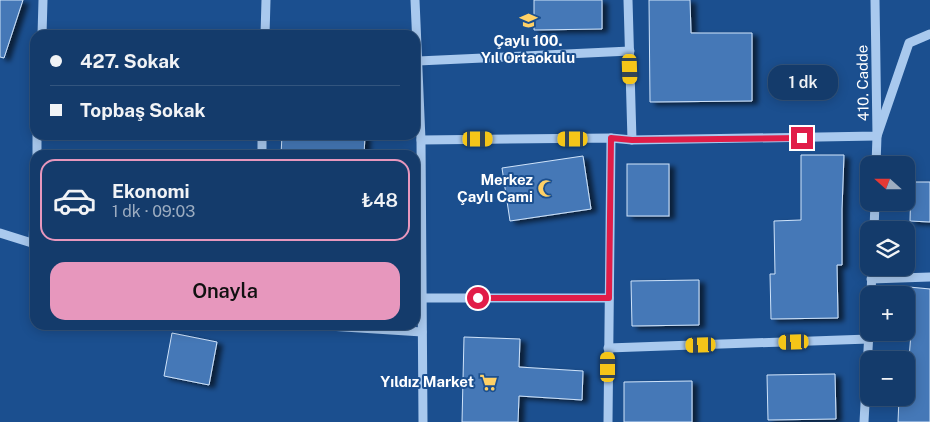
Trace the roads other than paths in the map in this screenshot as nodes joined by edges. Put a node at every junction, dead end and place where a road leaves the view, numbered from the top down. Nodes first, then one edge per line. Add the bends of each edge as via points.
1 (44, 0) edge
2 (266, 0) edge
3 (415, 0) edge
4 (628, 0) edge
5 (875, 0) edge
6 (42, 30) edge
7 (265, 30) edge
8 (416, 30) edge
9 (930, 34) edge
10 (630, 51) junction
11 (420, 61) edge
12 (877, 136) junction
13 (611, 138) junction
14 (420, 140) joint
15 (632, 140) junction
16 (876, 156) edge
17 (0, 233) edge
18 (30, 242) edge
19 (930, 277) edge
20 (872, 279) joint
21 (872, 286) edge
22 (422, 298) junction
23 (609, 298) junction
24 (391, 330) edge
25 (422, 332) junction
26 (860, 336) edge
27 (869, 341) edge
28 (608, 348) junction
29 (423, 422) edge
30 (608, 422) edge
31 (864, 422) edge

1 - 6 street
2 - 7 street
3 - 8 street
4 - 10 street
5 - 12 street, 410. Cadde
9 - 12 street via 909,43
10 - 11 street
10 - 15 street
12 - 15 street
12 - 16 street, 410. Cadde
13 - 14 street
13 - 15 street
13 - 23 street
14 - 22 street
17 - 18 street
19 - 20 street
20 - 21 street
22 - 23 street
22 - 25 street
23 - 28 street
24 - 25 street
25 - 29 street
26 - 28 street
27 - 31 street
28 - 30 street

